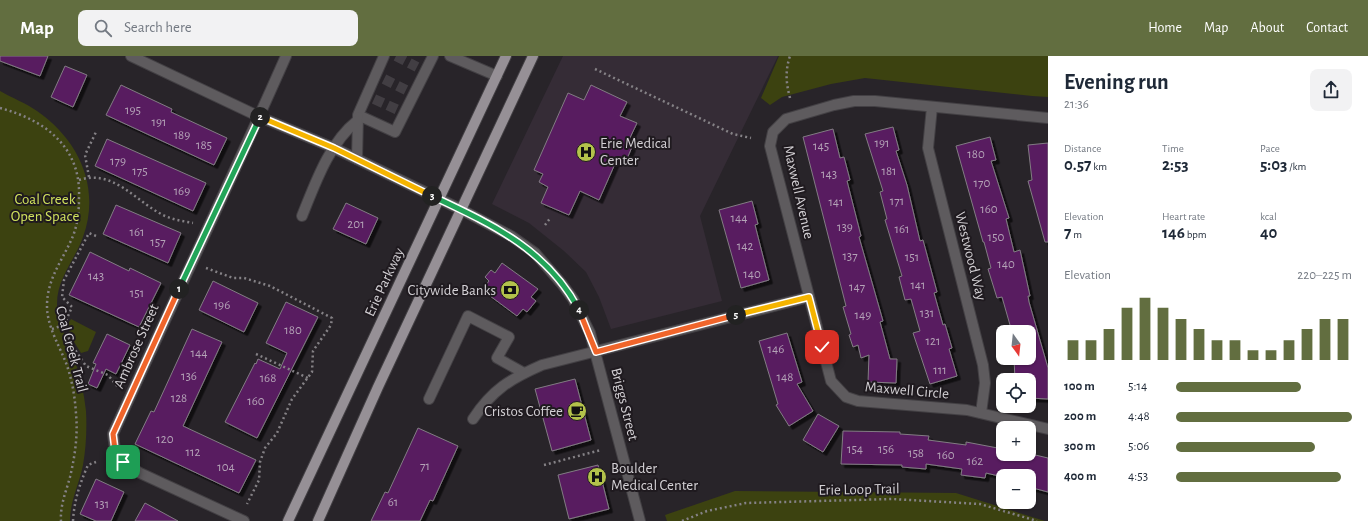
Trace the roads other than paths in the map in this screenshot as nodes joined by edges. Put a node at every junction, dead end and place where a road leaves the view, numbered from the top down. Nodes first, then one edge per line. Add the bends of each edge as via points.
1 (131, 56) edge
2 (286, 56) edge
3 (384, 56) edge
4 (432, 56) edge
5 (450, 56) edge
6 (506, 56) edge
7 (533, 56) edge
8 (497, 76) junction
9 (932, 107) junction
10 (260, 117) junction
11 (358, 118) junction
12 (1048, 118) edge
13 (334, 148) junction
14 (357, 159) junction
15 (439, 199) junction
16 (462, 210) junction
17 (302, 216) dead end
18 (809, 297) junction
19 (596, 352) junction
20 (524, 373) junction
21 (429, 399) dead end
22 (980, 413) junction
23 (473, 419) dead end
24 (1048, 429) edge
25 (244, 521) edge
26 (288, 521) edge
27 (318, 521) edge
28 (640, 521) edge

1 - 10 street, Briggs Street
2 - 10 street, Ambrose Street
3 - 11 street via 380,77
4 - 11 street via 421,69 401,111 395,132
5 - 8 street
6 - 8 main road, Erie Parkway
7 - 16 main road
8 - 15 main road, Erie Parkway
9 - 12 street, Maxwell Avenue
9 - 18 street, Maxwell Avenue via 854,101 786,119 774,132 770,146
9 - 22 street, Westwood Way via 928,148 986,383
10 - 13 street, Briggs Street
10 - 25 street, Ambrose Street via 113,434 115,450 123,462
11 - 13 street via 346,129
11 - 14 street
13 - 14 street, Briggs Street
13 - 17 street
14 - 15 street, Briggs Street
15 - 16 street, Briggs Street
15 - 26 main road, Erie Parkway
16 - 19 street, Briggs Street via 511,236 535,253 573,299 590,333
16 - 27 main road
18 - 19 street
18 - 22 street, Maxwell Circle via 831,381 846,397 858,401
19 - 20 street via 542,365
19 - 28 street, Briggs Street
20 - 21 street via 497,358 509,337 468,316
20 - 23 street via 497,389 482,404
22 - 24 street, Maxwell Circle

